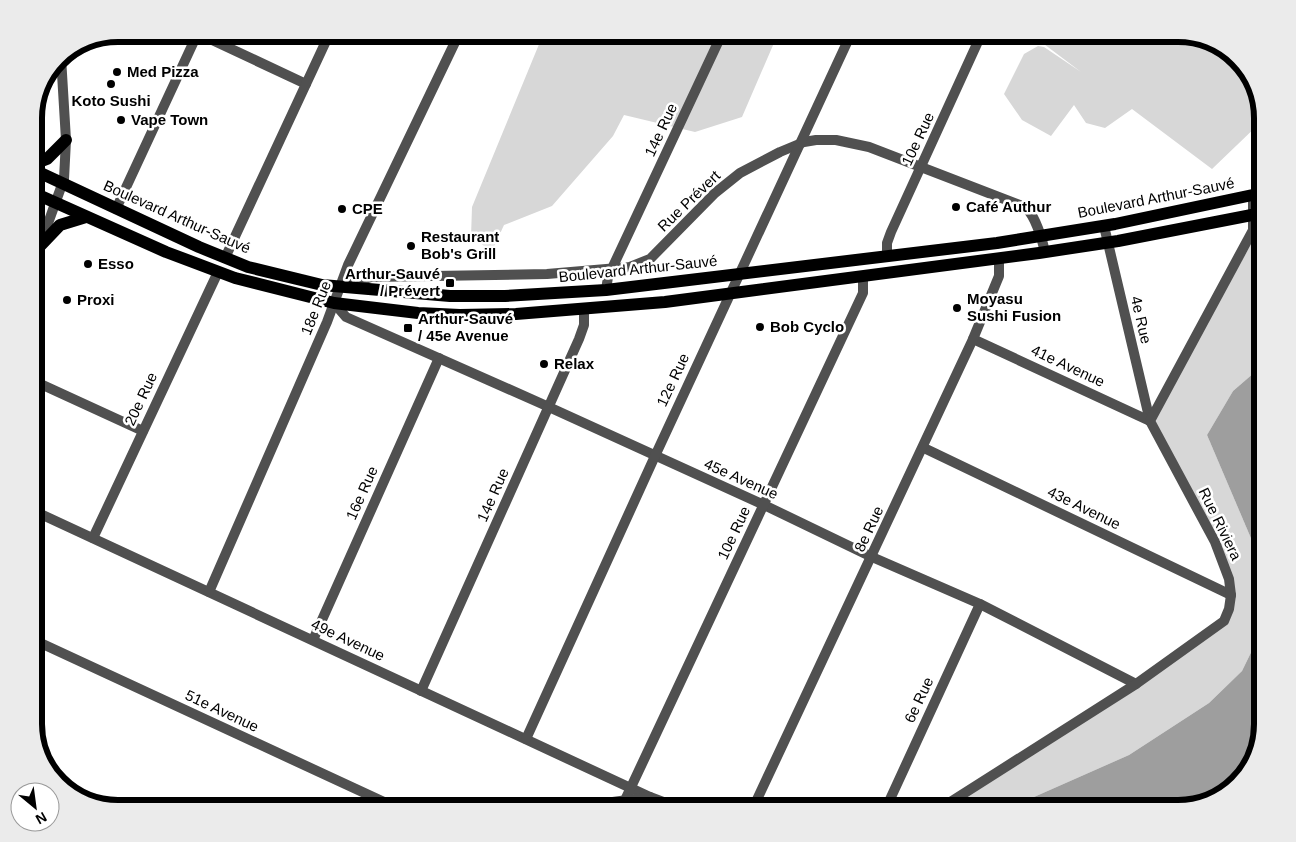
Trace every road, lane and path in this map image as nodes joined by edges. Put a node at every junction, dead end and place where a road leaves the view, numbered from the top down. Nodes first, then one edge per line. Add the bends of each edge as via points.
1 (194, 42) edge
2 (216, 42) edge
3 (325, 42) edge
4 (455, 42) edge
5 (718, 42) edge
6 (847, 42) edge
7 (978, 42) edge
8 (62, 68) edge
9 (306, 84) junction
10 (66, 140) junction
11 (800, 144) junction
12 (43, 161) edge
13 (922, 166) junction
14 (43, 174) edge
15 (62, 184) junction
16 (1254, 195) edge
17 (43, 197) edge
18 (55, 202) junction
19 (116, 209) junction
20 (1254, 214) edge
21 (86, 217) junction
22 (1104, 226) junction
23 (1254, 227) edge
24 (43, 236) edge
25 (1042, 236) junction
26 (1108, 242) junction
27 (43, 243) edge
28 (1045, 252) junction
29 (887, 257) junction
30 (225, 258) junction
31 (999, 259) junction
32 (612, 270) junction
33 (218, 272) junction
34 (738, 274) junction
35 (863, 276) junction
36 (341, 287) junction
37 (606, 290) junction
38 (730, 293) junction
39 (334, 303) junction
40 (584, 310) junction
41 (973, 339) junction
42 (439, 358) junction
43 (43, 385) edge
44 (548, 407) junction
45 (1150, 421) junction
46 (143, 431) junction
47 (924, 448) junction
48 (655, 456) junction
49 (764, 505) junction
50 (43, 515) edge
51 (92, 538) junction
52 (872, 557) junction
53 (209, 592) junction
54 (1230, 595) junction
55 (980, 604) junction
56 (313, 640) junction
57 (43, 644) edge
58 (1136, 684) junction
59 (421, 690) junction
60 (526, 739) junction
61 (632, 788) junction
62 (650, 796) junction
63 (380, 800) edge
64 (625, 800) joint
65 (660, 800) edge
66 (758, 800) edge
67 (890, 800) edge
68 (954, 800) edge

1 - 19 street
2 - 9 street
3 - 9 street
4 - 36 street, 18e Rue via 348,265
5 - 32 street, 14e Rue
6 - 11 street, 12e Rue
7 - 13 street, 10e Rue
8 - 10 street
9 - 30 street
10 - 12 main road
10 - 15 street
11 - 13 street, Rue Prévert via 816,140 845,141
11 - 32 street, Rue Prévert via 758,162 732,179 650,259
11 - 34 street, 12e Rue
13 - 25 street, Rue Prévert via 1025,207
13 - 29 street, 10e Rue via 890,232
14 - 15 main road, Boulevard Arthur-Sauvé
15 - 18 street
15 - 19 main road, Boulevard Arthur-Sauvé
16 - 22 main road, Boulevard Arthur-Sauvé
17 - 18 main road
18 - 21 main road
18 - 24 street
19 - 30 main road, Boulevard Arthur-Sauvé
20 - 26 main road
21 - 27 main road via 60,225
21 - 33 main road
22 - 25 main road, Boulevard Arthur-Sauvé
22 - 26 street, 4e Rue
23 - 45 street
25 - 28 street, Rue Prévert
25 - 29 main road, Boulevard Arthur-Sauvé
26 - 28 main road
26 - 45 street, 4e Rue
28 - 31 main road
29 - 34 main road, Boulevard Arthur-Sauvé
30 - 36 main road, Boulevard Arthur-Sauvé via 276,274
31 - 35 main road
31 - 41 street, 8e Rue via 999,276
32 - 36 street, Rue Prévert via 372,277
32 - 37 street, 14e Rue
33 - 39 main road
33 - 46 street, 20e Rue
34 - 37 main road, Boulevard Arthur-Sauvé
34 - 38 street, 12e Rue
35 - 38 main road
35 - 49 street, 10e Rue via 863,293
36 - 37 main road, Boulevard Arthur-Sauvé via 463,296
36 - 39 street, 18e Rue
38 - 40 main road
38 - 48 street, 12e Rue
39 - 40 main road via 460,315
39 - 42 street, 45e Avenue via 346,318
39 - 53 street, 18e Rue
40 - 44 street, 14e Rue via 584,325 579,339
41 - 45 street, 41e Avenue
41 - 47 street, 8e Rue
42 - 44 street, 45e Avenue
42 - 56 street, 16e Rue
43 - 46 street
44 - 48 street, 45e Avenue
44 - 59 street, 14e Rue
45 - 54 street, Rue Riviera via 1215,542 1229,579
46 - 51 street, 20e Rue
47 - 52 street, 8e Rue
47 - 54 street, 43e Avenue
48 - 49 street, 45e Avenue
48 - 60 street, 12e Rue
49 - 52 street, 45e Avenue
49 - 61 street, 10e Rue
50 - 51 street, 49e Avenue
51 - 53 street, 49e Avenue
52 - 55 street, 45e Avenue
52 - 66 street, 8e Rue
53 - 56 street, 49e Avenue
54 - 58 street, Rue Riviera via 1224,620
55 - 58 street, 45e Avenue
55 - 67 street, 6e Rue
56 - 59 street, 49e Avenue
57 - 63 street, 51e Avenue
58 - 68 street, Rue Riviera
59 - 60 street, 49e Avenue
60 - 61 street, 49e Avenue
61 - 62 street, 49e Avenue
61 - 64 street, 10e Rue
62 - 64 street
62 - 65 street

